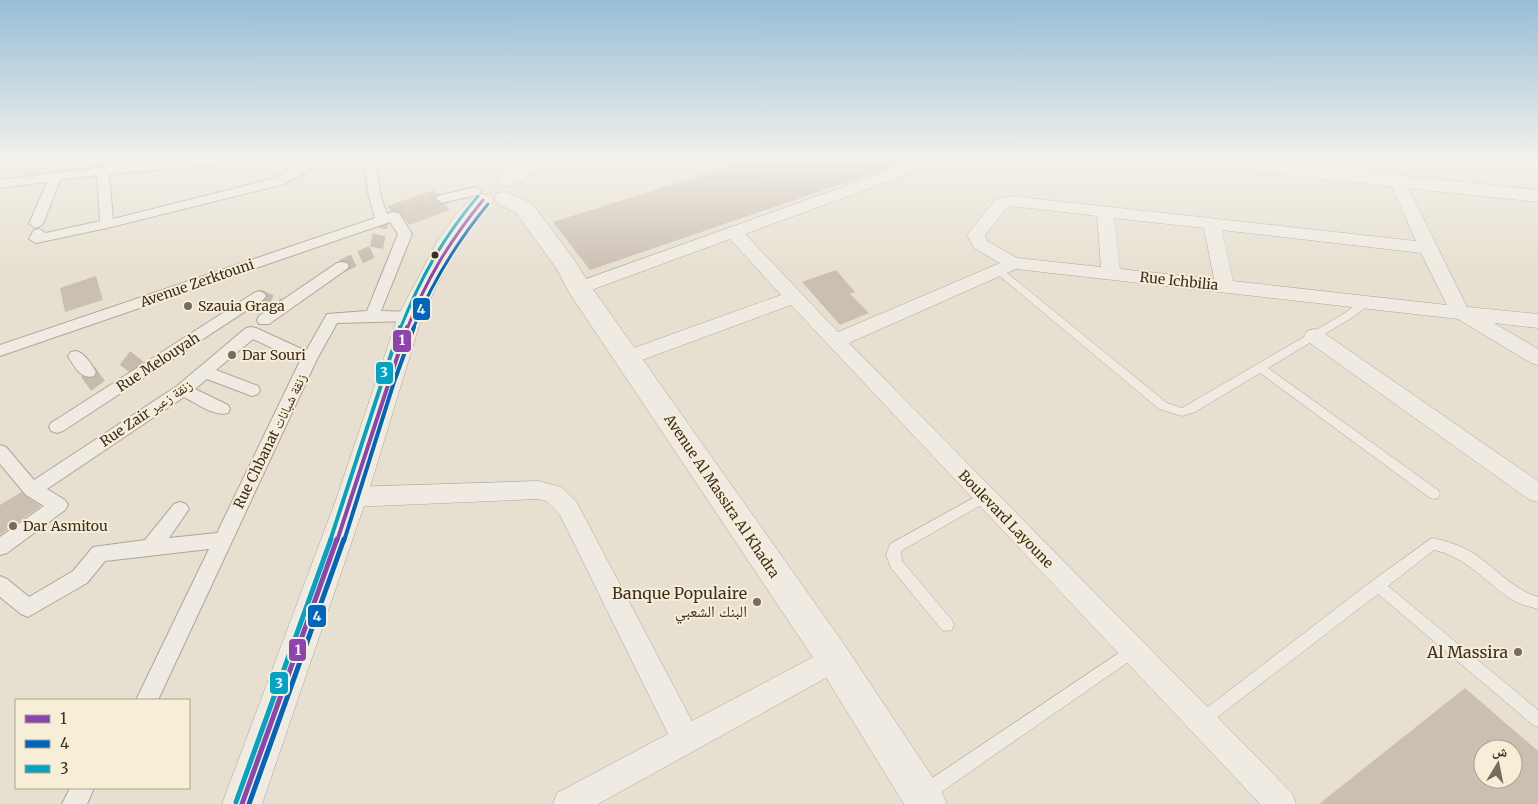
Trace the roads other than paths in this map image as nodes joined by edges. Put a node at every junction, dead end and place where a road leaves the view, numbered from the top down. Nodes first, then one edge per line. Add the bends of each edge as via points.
1 (49, 196) edge
2 (105, 196) edge
3 (222, 196) edge
4 (375, 196) edge
5 (467, 196) edge
6 (488, 196) edge
7 (499, 196) edge
8 (835, 196) edge
9 (1404, 196) edge
10 (442, 199) tunnel mouth
11 (1105, 211) junction
12 (390, 217) junction
13 (1212, 223) junction
14 (107, 224) junction
15 (734, 232) junction
16 (1428, 248) junction
17 (342, 266) tunnel mouth
18 (1006, 267) junction
19 (1111, 273) junction
20 (1225, 286) junction
21 (579, 288) junction
22 (259, 296) dead end
23 (794, 297) junction
24 (1367, 301) junction
25 (1460, 312) junction
26 (372, 316) junction
27 (410, 316) junction
28 (264, 320) dead end
29 (1538, 321) edge
30 (1314, 336) junction
31 (834, 341) junction
32 (0, 351) edge
33 (76, 356) dead end
34 (627, 358) junction
35 (1538, 358) edge
36 (309, 359) junction
37 (1260, 368) junction
38 (88, 372) tunnel mouth
39 (205, 372) junction
40 (183, 390) junction
41 (252, 390) dead end
42 (222, 409) dead end
43 (57, 427) dead end
44 (0, 452) edge
45 (32, 490) junction
46 (1538, 493) edge
47 (1434, 494) dead end
48 (352, 497) junction
49 (984, 497) junction
50 (180, 509) dead end
51 (222, 540) junction
52 (0, 547) edge
53 (151, 547) junction
54 (1376, 585) junction
55 (1, 589) edge
56 (1538, 603) edge
57 (947, 625) dead end
58 (1132, 651) junction
59 (834, 659) junction
60 (147, 699) edge
61 (1538, 720) edge
62 (1201, 721) junction
63 (686, 740) junction
64 (82, 789) edge
65 (924, 800) edge
66 (74, 804) edge
67 (242, 804) edge
68 (568, 804) edge
69 (1281, 804) edge

1 - 14 street via 36,240
2 - 14 street
3 - 14 street
4 - 12 street
5 - 10 street
6 - 27 street via 463,221 445,246
7 - 21 street, Avenue Al Massira Al Khadra via 524,208 567,266
8 - 15 street
9 - 16 street
11 - 13 street
11 - 18 street via 1020,202 1001,204 976,235 980,244
11 - 19 street
12 - 26 street via 405,234
12 - 32 street, Avenue Zerktouni
13 - 16 street
13 - 20 street
15 - 21 street
15 - 23 street, Boulevard Layoune
16 - 25 street
17 - 28 street
18 - 19 street, Rue Ichbilia
18 - 31 street, Rue Ichbilia
18 - 37 lane via 1171,410 1182,412 1190,409
19 - 20 street, Rue Ichbilia
20 - 24 street, Rue Ichbilia
21 - 34 street, Avenue Al Massira Al Khadra
22 - 43 street, Rue Melouyah
23 - 31 street, Boulevard Layoune
23 - 34 street
24 - 25 street, Rue Ichbilia
24 - 30 lane via 1349,316
25 - 29 street, Rue Ichbilia
25 - 35 street
26 - 27 street
26 - 36 street, Rue Chbanat زنقة شبانات via 332,318
27 - 48 street
30 - 37 lane
30 - 46 street
31 - 49 street, Boulevard Layoune
33 - 38 street
34 - 59 street, Avenue Al Massira Al Khadra
36 - 39 street, Rue Zair زنقة زعير via 251,332
36 - 51 street, Rue Chbanat زنقة شبانات
37 - 47 lane
39 - 40 street, Rue Zair زنقة زعير
39 - 41 street
40 - 42 street
40 - 45 street, Rue Zair زنقة زعير
44 - 45 street
45 - 52 street via 59,506
48 - 63 street via 538,490 552,494 568,508
48 - 67 street
49 - 57 lane via 895,548 896,564
49 - 58 street, Boulevard Layoune
50 - 53 street
51 - 53 street
51 - 60 street, Rue Chbanat زنقة شبانات
53 - 55 street via 100,553 80,577 28,608
54 - 56 lane via 1432,544 1443,545 1464,553 1521,598
54 - 61 lane
54 - 62 lane
58 - 62 street, Boulevard Layoune
58 - 65 lane
59 - 63 street
59 - 65 street, Avenue Al Massira Al Khadra
62 - 69 street, Boulevard Layoune
63 - 68 street
64 - 66 street

